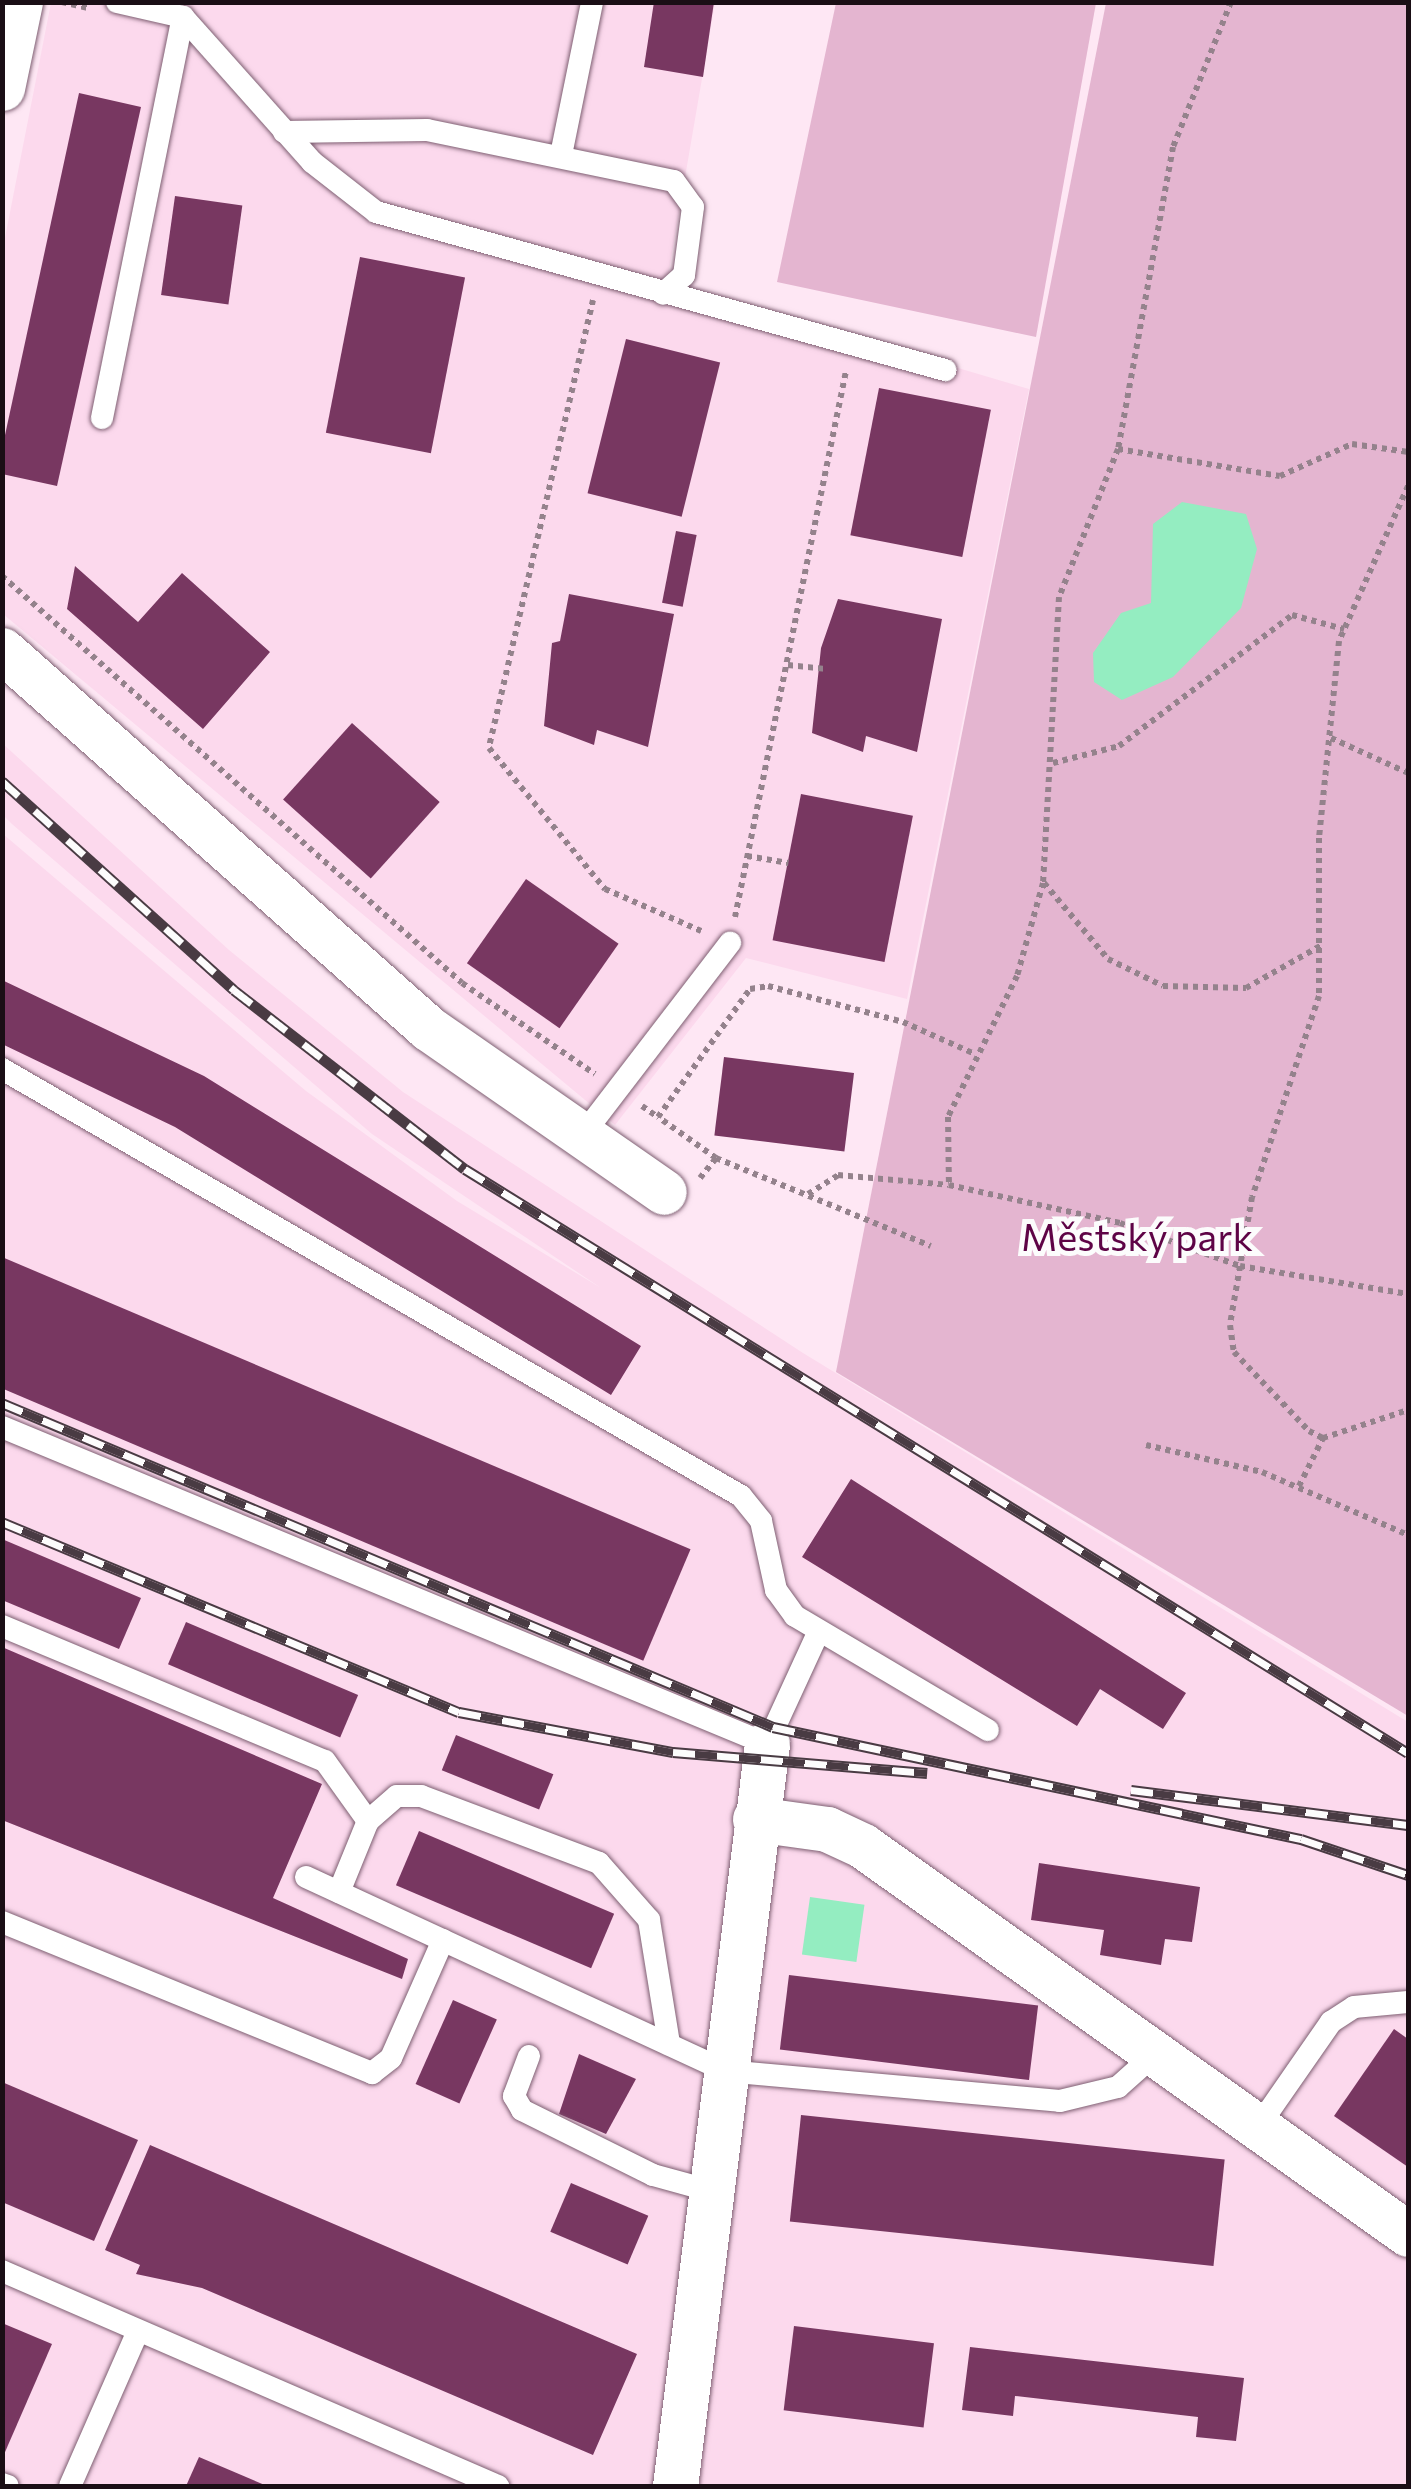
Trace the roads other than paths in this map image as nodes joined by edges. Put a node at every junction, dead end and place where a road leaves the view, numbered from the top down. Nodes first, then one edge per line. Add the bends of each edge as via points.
1 (20, 2) edge
2 (118, 2) edge
3 (592, 2) edge
4 (183, 17) junction
5 (2, 88) edge
6 (284, 132) junction
7 (561, 154) junction
8 (663, 294) junction
9 (945, 370) dead end
10 (102, 418) dead end
11 (2, 650) edge
12 (730, 943) road end
13 (2, 1069) edge
14 (582, 1137) junction
15 (664, 1192) road end
16 (2, 1427) edge
17 (2, 1626) edge
18 (818, 1633) junction
19 (988, 1730) dead end
20 (767, 1744) junction
21 (368, 1820) junction
22 (756, 1820) junction
23 (306, 1876) dead end
24 (339, 1892) junction
25 (2, 1922) edge
26 (443, 1940) junction
27 (1408, 2002) edge
28 (669, 2044) junction
29 (1155, 2054) junction
30 (529, 2056) dead end
31 (726, 2071) junction
32 (1258, 2127) junction
33 (711, 2191) junction
34 (1408, 2234) edge
35 (2, 2272) edge
36 (138, 2331) junction
37 (70, 2486) edge
38 (498, 2486) edge
39 (675, 2486) edge

1 - 5 street
2 - 4 lane
3 - 7 lane
4 - 6 lane
4 - 10 lane
6 - 7 lane via 427,130
6 - 8 lane via 376,212
7 - 8 lane via 687,189 694,207 684,274
8 - 9 lane
11 - 14 street via 396,1001
12 - 14 lane
13 - 18 lane via 741,1496 761,1520 784,1605
14 - 15 street
16 - 20 lane
17 - 21 lane via 325,1761
18 - 19 lane
18 - 20 lane
20 - 22 street
21 - 24 lane
21 - 28 lane via 386,1800 421,1796 612,1871 656,1938
22 - 29 street via 846,1836
22 - 31 street
23 - 24 lane
24 - 26 lane
25 - 26 lane via 372,2074 391,2058
26 - 28 lane
27 - 32 lane via 1354,2007 1330,2022
28 - 31 lane
29 - 31 lane via 1118,2087 1060,2100
29 - 32 street
30 - 33 lane via 514,2096 522,2110 653,2175
31 - 33 street
32 - 34 street
33 - 39 street
35 - 36 lane
36 - 37 lane
36 - 38 lane

